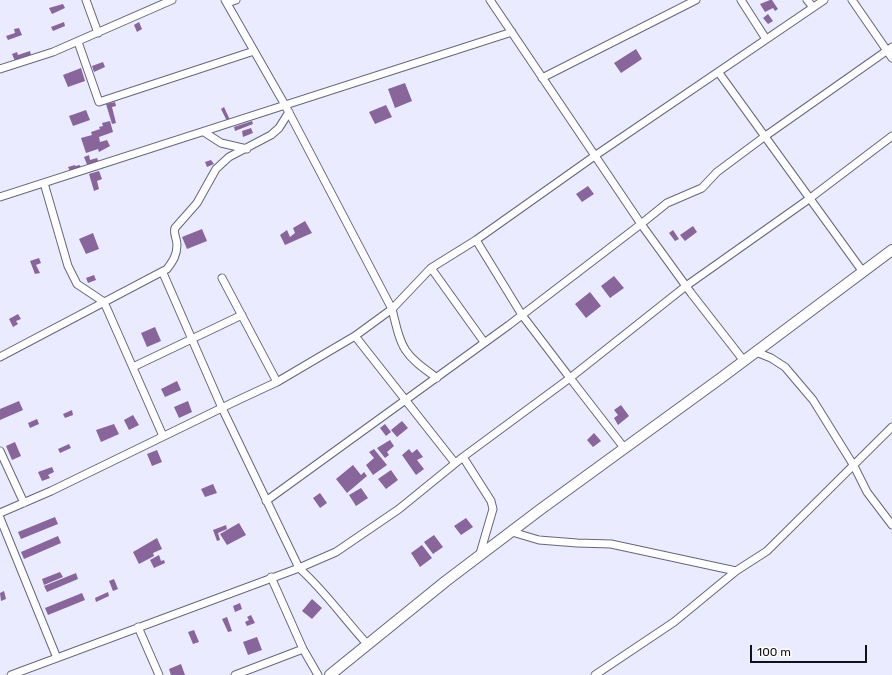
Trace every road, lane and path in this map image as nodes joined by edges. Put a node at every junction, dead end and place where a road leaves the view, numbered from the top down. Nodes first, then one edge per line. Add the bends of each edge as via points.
1 (86, 0) edge
2 (172, 0) edge
3 (236, 0) edge
4 (490, 0) edge
5 (696, 0) edge
6 (741, 0) edge
7 (807, 0) edge
8 (824, 0) edge
9 (852, 0) edge
10 (226, 2) edge
11 (812, 7) junction
12 (98, 32) junction
13 (512, 32) junction
14 (766, 38) junction
15 (78, 42) junction
16 (890, 49) edge
17 (254, 51) junction
18 (892, 58) edge
19 (0, 69) edge
20 (719, 73) junction
21 (542, 78) junction
22 (285, 105) junction
23 (289, 112) junction
24 (204, 132) junction
25 (892, 136) edge
26 (764, 137) junction
27 (247, 149) junction
28 (596, 155) junction
29 (44, 183) junction
30 (0, 197) edge
31 (809, 199) junction
32 (641, 224) junction
33 (476, 240) junction
34 (892, 250) edge
35 (431, 268) junction
36 (863, 272) junction
37 (162, 273) junction
38 (222, 278) dead end
39 (686, 286) junction
40 (104, 302) junction
41 (392, 309) junction
42 (242, 315) junction
43 (522, 315) junction
44 (355, 336) junction
45 (191, 340) junction
46 (484, 342) junction
47 (756, 352) junction
48 (0, 357) edge
49 (744, 361) junction
50 (133, 367) junction
51 (436, 378) junction
52 (570, 378) junction
53 (278, 382) junction
54 (405, 401) junction
55 (222, 408) junction
56 (892, 427) edge
57 (163, 436) junction
58 (625, 449) junction
59 (0, 450) edge
60 (463, 457) junction
61 (455, 463) junction
62 (854, 466) junction
63 (266, 501) junction
64 (24, 503) junction
65 (0, 513) edge
66 (0, 518) edge
67 (892, 525) edge
68 (512, 532) junction
69 (479, 556) junction
70 (299, 568) junction
71 (736, 571) junction
72 (271, 577) junction
73 (138, 627) junction
74 (368, 645) junction
75 (303, 648) junction
76 (57, 658) junction
77 (11, 675) edge
78 (159, 675) edge
79 (235, 675) edge
80 (318, 675) edge
81 (330, 675) edge
82 (595, 675) edge

1 - 12 street
2 - 12 street
3 - 10 street
4 - 13 street
5 - 21 street
6 - 14 street
7 - 11 street
8 - 11 street
9 - 16 street
10 - 17 street
11 - 14 street
12 - 15 street
13 - 21 street
13 - 22 street
14 - 20 street
15 - 17 street via 99,102
15 - 19 street
16 - 18 street
16 - 26 street
17 - 22 street
20 - 26 street
20 - 28 street
21 - 28 street
22 - 23 street
22 - 24 street
23 - 27 street via 279,128
23 - 41 street
24 - 27 street via 221,143
24 - 29 street
25 - 31 street
26 - 31 street
26 - 32 street via 717,172 702,188 667,202
27 - 37 street via 229,157 216,169 197,202 175,228 175,260
28 - 32 street
28 - 33 street
29 - 30 street
29 - 40 street via 68,266 77,284
31 - 36 street
31 - 39 street
32 - 39 street
32 - 43 street
33 - 35 street
33 - 43 street
34 - 36 street
35 - 41 street
35 - 46 street
36 - 47 street
37 - 40 street
37 - 45 street
38 - 42 street
39 - 49 street
39 - 52 street
40 - 48 street
40 - 50 street
41 - 44 street
41 - 51 street via 403,349
42 - 45 street
42 - 53 street
43 - 46 street
43 - 52 street
44 - 53 street
44 - 54 street
45 - 50 street
45 - 55 street
46 - 51 street
47 - 49 street
47 - 62 street via 784,367 814,400
49 - 58 street
50 - 57 street
51 - 54 street
52 - 58 street
52 - 60 street
53 - 55 street
54 - 61 street
54 - 63 street
55 - 57 street
55 - 63 street
56 - 62 street
57 - 64 street
58 - 68 street
59 - 64 street
60 - 61 street
60 - 69 street via 491,501 492,509
61 - 70 street via 398,510 353,541 336,552
62 - 67 street via 867,492
62 - 71 street via 767,551
63 - 70 street
64 - 65 street
66 - 76 street
68 - 69 street
68 - 71 street via 539,540 611,544
69 - 74 street
70 - 72 street
70 - 74 street via 316,583 345,621
71 - 82 street via 674,622
72 - 73 street
72 - 75 street
73 - 76 street
73 - 78 street
74 - 81 street
75 - 79 street
75 - 80 street
76 - 77 street

